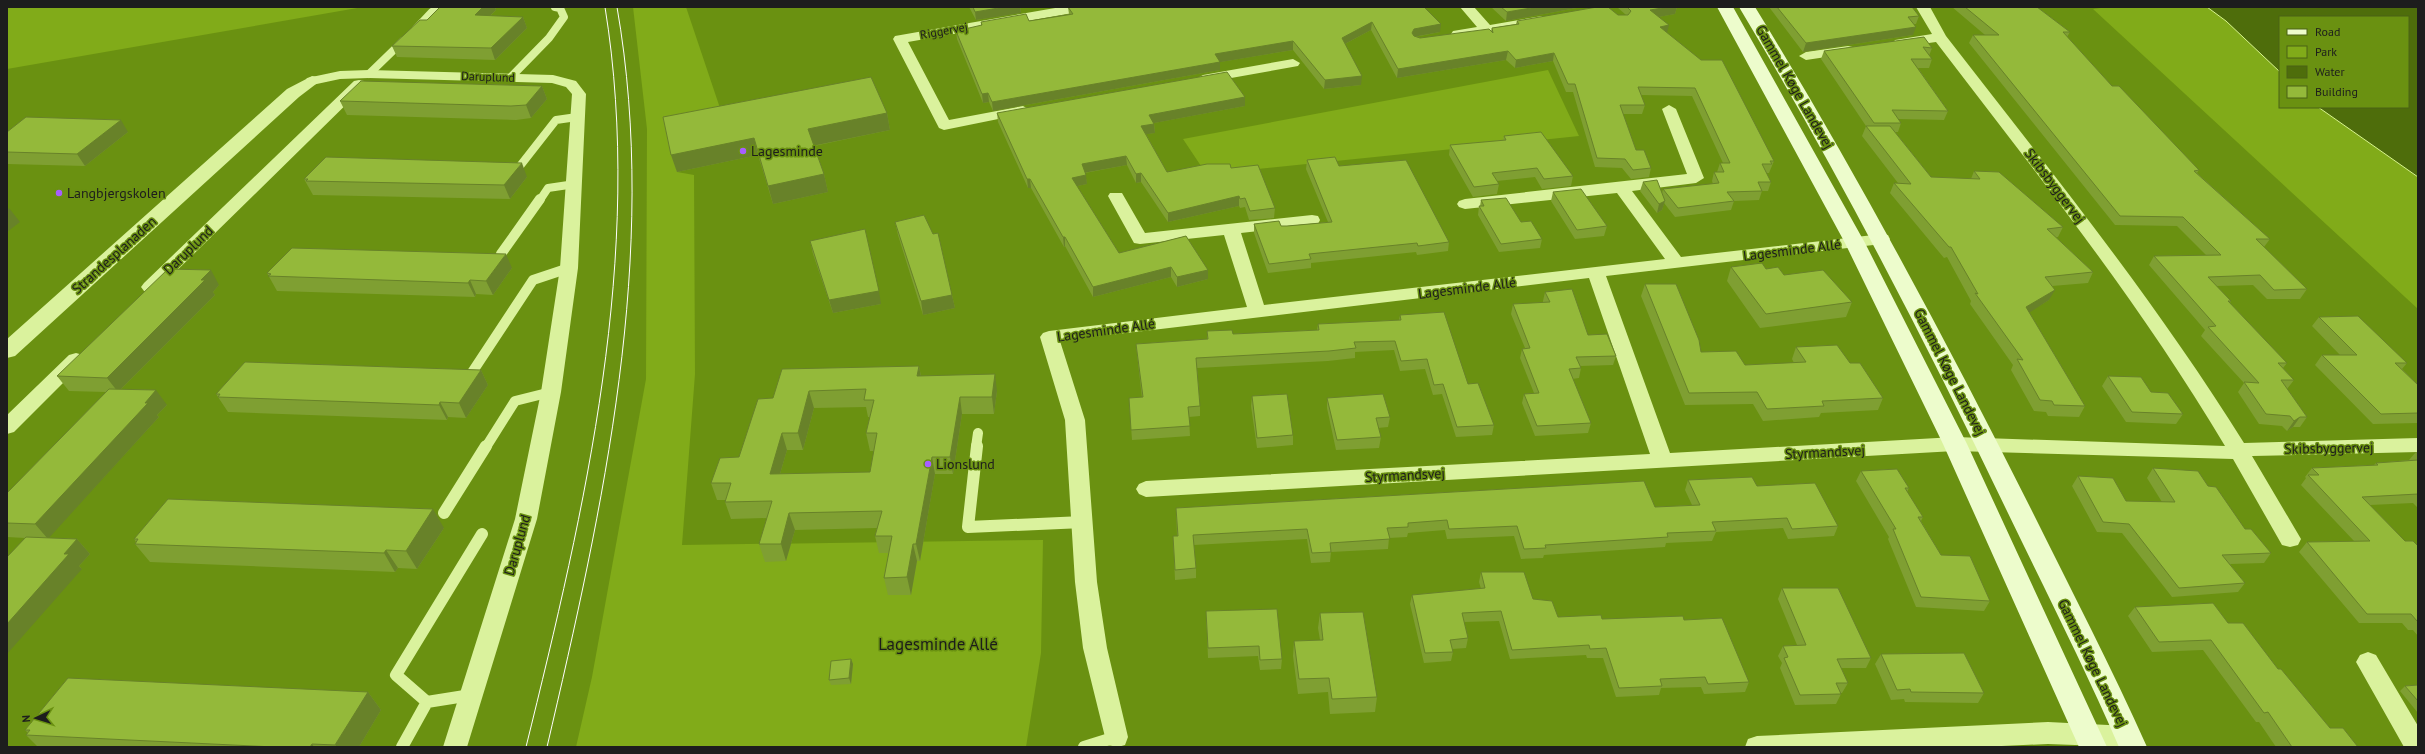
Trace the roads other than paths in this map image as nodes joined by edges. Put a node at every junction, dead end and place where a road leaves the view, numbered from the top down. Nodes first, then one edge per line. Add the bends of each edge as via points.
1 (443, 7) edge
2 (555, 7) edge
3 (1084, 7) edge
4 (1467, 7) edge
5 (1725, 7) edge
6 (1747, 7) edge
7 (1924, 7) edge
8 (1039, 11) edge
9 (1554, 18) edge
10 (1486, 29) junction
11 (1442, 37) edge
12 (1940, 37) junction
13 (1884, 45) edge
14 (1861, 48) edge
15 (1806, 56) dead end
16 (1293, 63) dead end
17 (369, 74) junction
18 (510, 78) junction
19 (312, 81) joint
20 (1191, 81) edge
21 (1035, 108) edge
22 (1669, 109) dead end
23 (577, 117) junction
24 (520, 166) edge
25 (575, 184) junction
26 (1621, 188) junction
27 (1116, 196) dead end
28 (1465, 204) dead end
29 (1312, 220) dead end
30 (1231, 229) junction
31 (1882, 239) junction
32 (1855, 243) junction
33 (501, 254) edge
34 (1677, 264) junction
35 (569, 268) junction
36 (1596, 273) junction
37 (139, 298) edge
38 (1256, 312) junction
39 (88, 348) edge
40 (7, 351) edge
41 (469, 377) edge
42 (551, 392) junction
43 (7, 427) edge
44 (978, 433) dead end
45 (1955, 444) junction
46 (1988, 445) junction
47 (2418, 445) edge
48 (2240, 451) junction
49 (1663, 461) junction
50 (1146, 489) dead end
51 (444, 513) dead end
52 (1083, 522) junction
53 (482, 534) dead end
54 (2290, 538) dead end
55 (2368, 662) dead end
56 (472, 695) junction
57 (427, 702) junction
58 (1116, 737) joint
59 (2090, 740) edge
60 (2130, 742) edge
61 (402, 747) edge
62 (455, 747) edge
63 (1084, 747) edge
64 (1758, 747) edge
65 (2417, 747) edge

1 - 17 lane via 432,12
2 - 18 lane via 560,8 564,17 549,38
3 - 8 street, Riggervej
4 - 10 street
5 - 32 main road, Gammel Køge Landevej
6 - 31 main road, Gammel Køge Landevej
7 - 12 street, Skibsbyggervej
8 - 21 street, Riggervej via 900,39 944,125
9 - 10 street
10 - 11 street
12 - 13 street
12 - 48 street, Skibsbyggervej via 2113,262
14 - 15 street
16 - 20 street
17 - 18 street, Daruplund
17 - 19 street, Daruplund via 340,75
17 - 37 street, Daruplund
18 - 23 street, Daruplund via 553,79 571,84 579,94
19 - 40 street, Strandesplanaden via 293,93
22 - 26 street via 1696,178
23 - 24 lane via 556,120
23 - 25 street, Daruplund
25 - 33 lane via 548,188
25 - 35 street, Daruplund
26 - 28 street
26 - 34 street
27 - 30 street via 1140,239
29 - 30 street
30 - 38 street
31 - 32 street, Lagesminde Allé
31 - 46 main road, Gammel Køge Landevej
32 - 34 street, Lagesminde Allé
32 - 45 main road, Gammel Køge Landevej
34 - 36 street, Lagesminde Allé
35 - 41 lane via 533,280
35 - 42 street, Daruplund
36 - 38 street, Lagesminde Allé
36 - 49 street
38 - 52 street, Lagesminde Allé via 1049,337 1074,420
39 - 43 street
42 - 51 lane via 515,401
42 - 56 street, Daruplund via 526,519
44 - 52 lane via 968,528
45 - 46 street, Styrmandsvej
45 - 49 street, Styrmandsvej
45 - 59 main road, Gammel Køge Landevej
46 - 48 street, Skibsbyggervej via 2223,453
46 - 60 main road, Gammel Køge Landevej
47 - 48 street, Skibsbyggervej
48 - 54 street, Skibsbyggervej
49 - 50 street, Styrmandsvej
52 - 58 street, Lagesminde Allé via 1086,582 1095,648
53 - 57 lane via 396,675
55 - 65 street
56 - 57 lane
56 - 62 street, Daruplund
57 - 61 lane
58 - 63 lane
59 - 60 street
59 - 64 street via 2048,733

